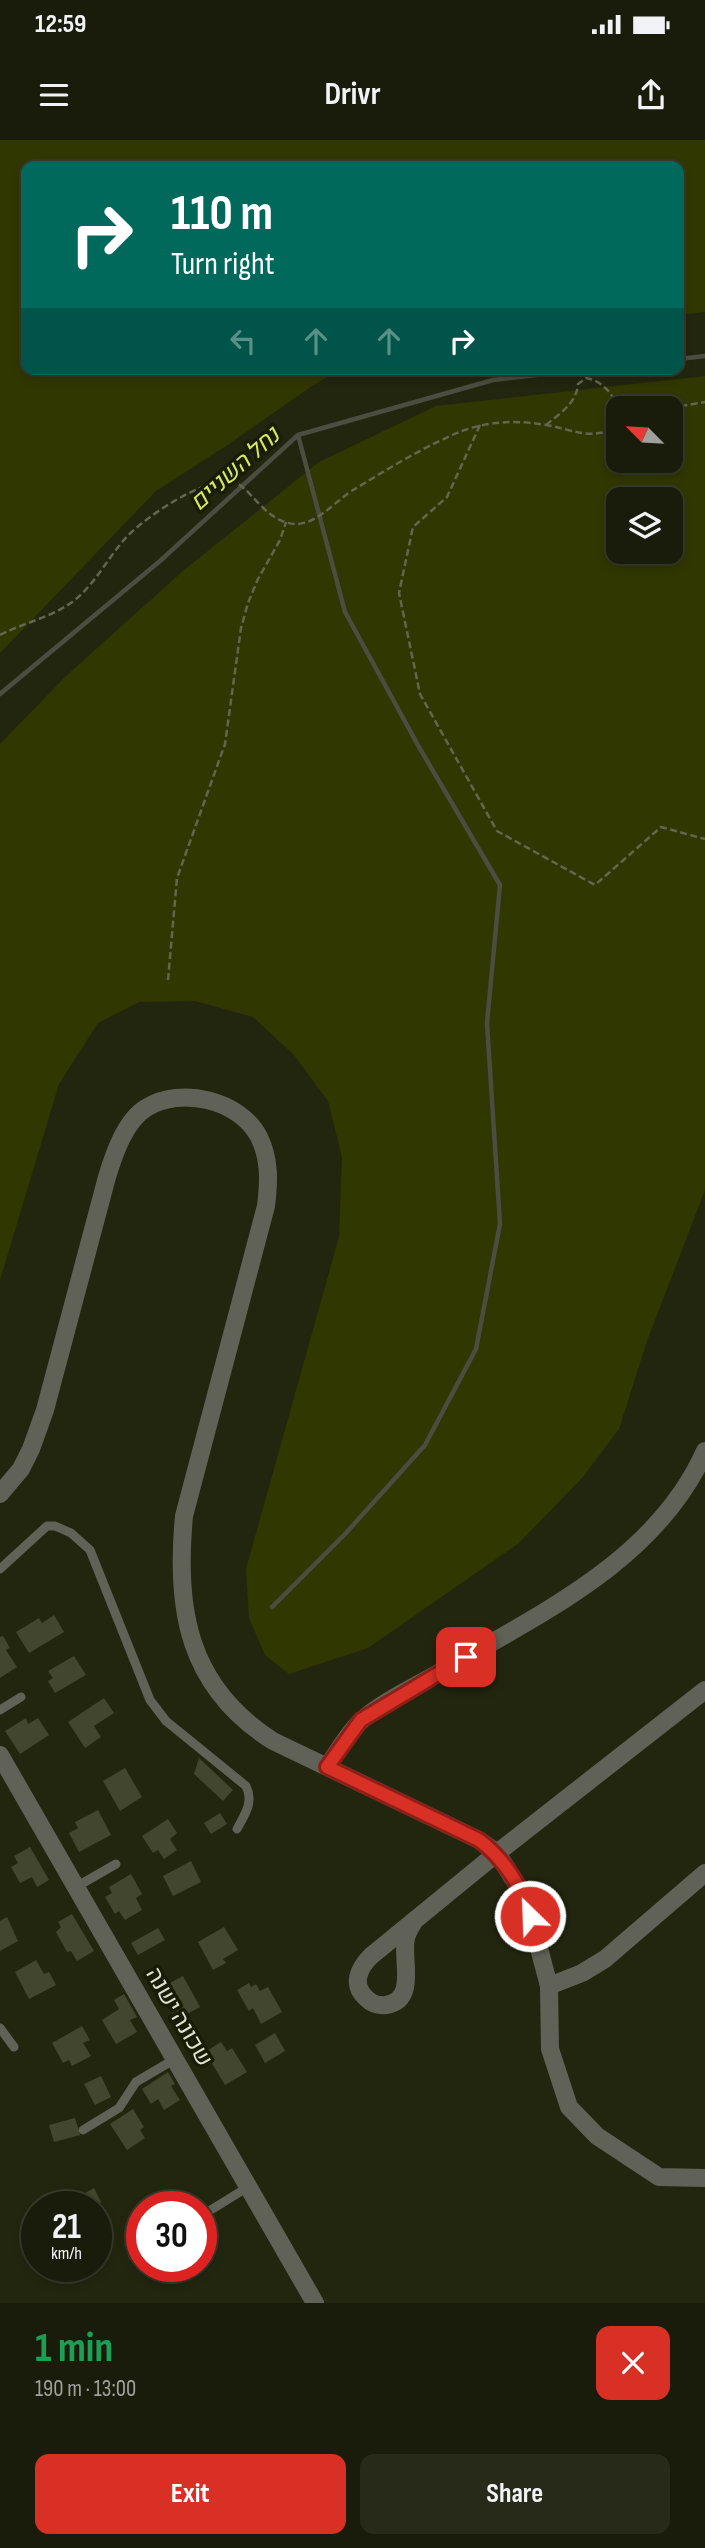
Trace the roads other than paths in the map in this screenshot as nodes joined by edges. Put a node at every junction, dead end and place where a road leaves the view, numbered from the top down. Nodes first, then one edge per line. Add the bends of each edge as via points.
1 (705, 1451) edge
2 (0, 1494) edge
3 (0, 1569) edge
4 (705, 1690) edge
5 (21, 1697) dead end
6 (0, 1710) edge
7 (0, 1755) edge
8 (327, 1767) junction
9 (237, 1829) dead end
10 (497, 1853) junction
11 (116, 1864) dead end
12 (705, 1873) edge
13 (76, 1887) junction
14 (413, 1923) dead end
15 (549, 1986) junction
16 (0, 2028) edge
17 (13, 2047) dead end
18 (175, 2059) junction
19 (83, 2130) dead end
20 (705, 2178) edge
21 (248, 2187) junction
22 (217, 2206) edge
23 (315, 2303) edge

1 - 8 street via 688,1486 630,1551 594,1581 361,1720
2 - 8 street via 21,1469 45,1410 114,1154 145,1108 171,1099 197,1098 221,1104 258,1135 269,1180 184,1516 182,1599 190,1635 223,1700 250,1727
3 - 9 lane via 47,1526 71,1532 84,1544 99,1569 157,1711 246,1786 250,1795 247,1811
4 - 10 street
5 - 6 lane
7 - 13 street, שכונה ישנה
8 - 10 street
10 - 14 street
10 - 15 street via 526,1899
11 - 13 lane
12 - 15 street via 604,1959
13 - 18 street, שכונה ישנה
15 - 20 street via 550,2049 569,2107 597,2136 659,2177
16 - 17 lane
18 - 19 lane via 136,2082 119,2108
18 - 21 street, שכונה ישנה
21 - 22 lane
21 - 23 street, שכונה ישנה

